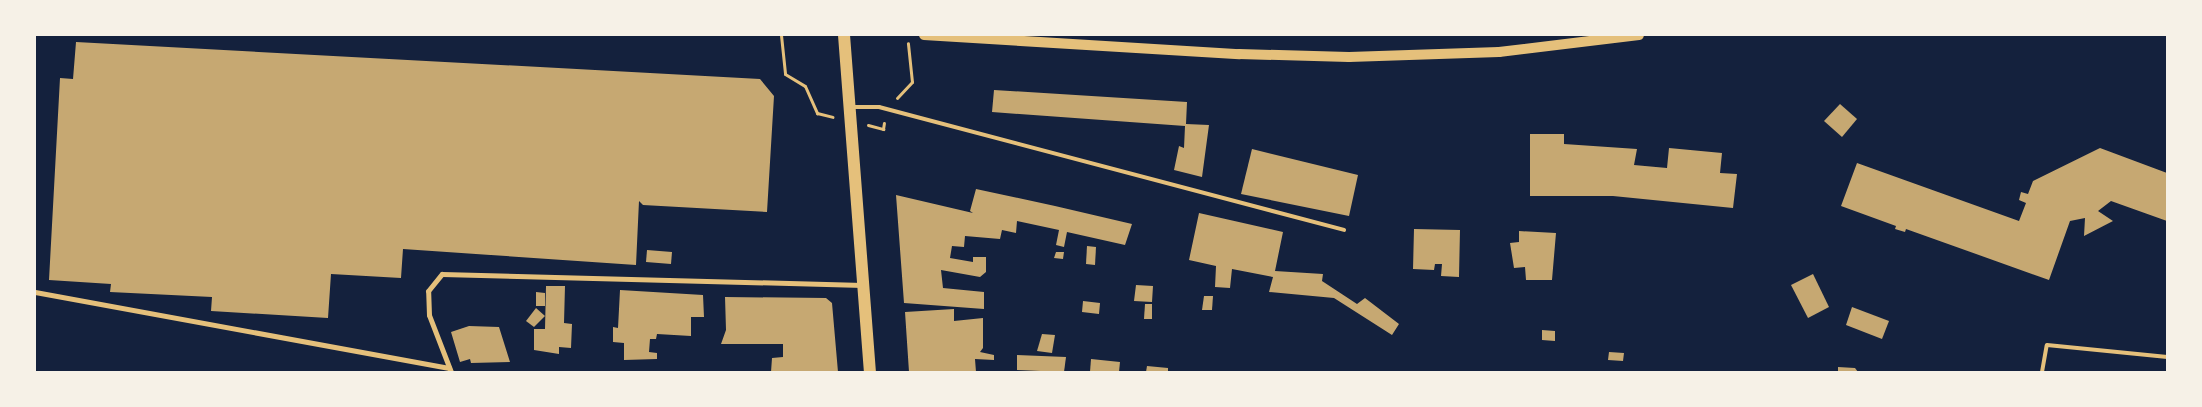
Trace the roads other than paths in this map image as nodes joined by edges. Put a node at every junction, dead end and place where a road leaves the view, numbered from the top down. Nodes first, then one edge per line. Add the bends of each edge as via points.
1 (844, 35) edge
2 (924, 35) edge
3 (1639, 35) edge
4 (849, 107) junction
5 (1344, 230) dead end
6 (863, 285) junction
7 (35, 292) edge
8 (2167, 357) edge
9 (450, 370) edge
10 (870, 372) edge
11 (2042, 372) edge

1 - 4 main road
2 - 3 main road via 1239,54 1349,57 1499,52
4 - 5 lane via 887,110
4 - 6 main road
6 - 9 street via 442,274 428,291 430,315
6 - 10 main road
7 - 9 street
8 - 11 lane via 2047,345

